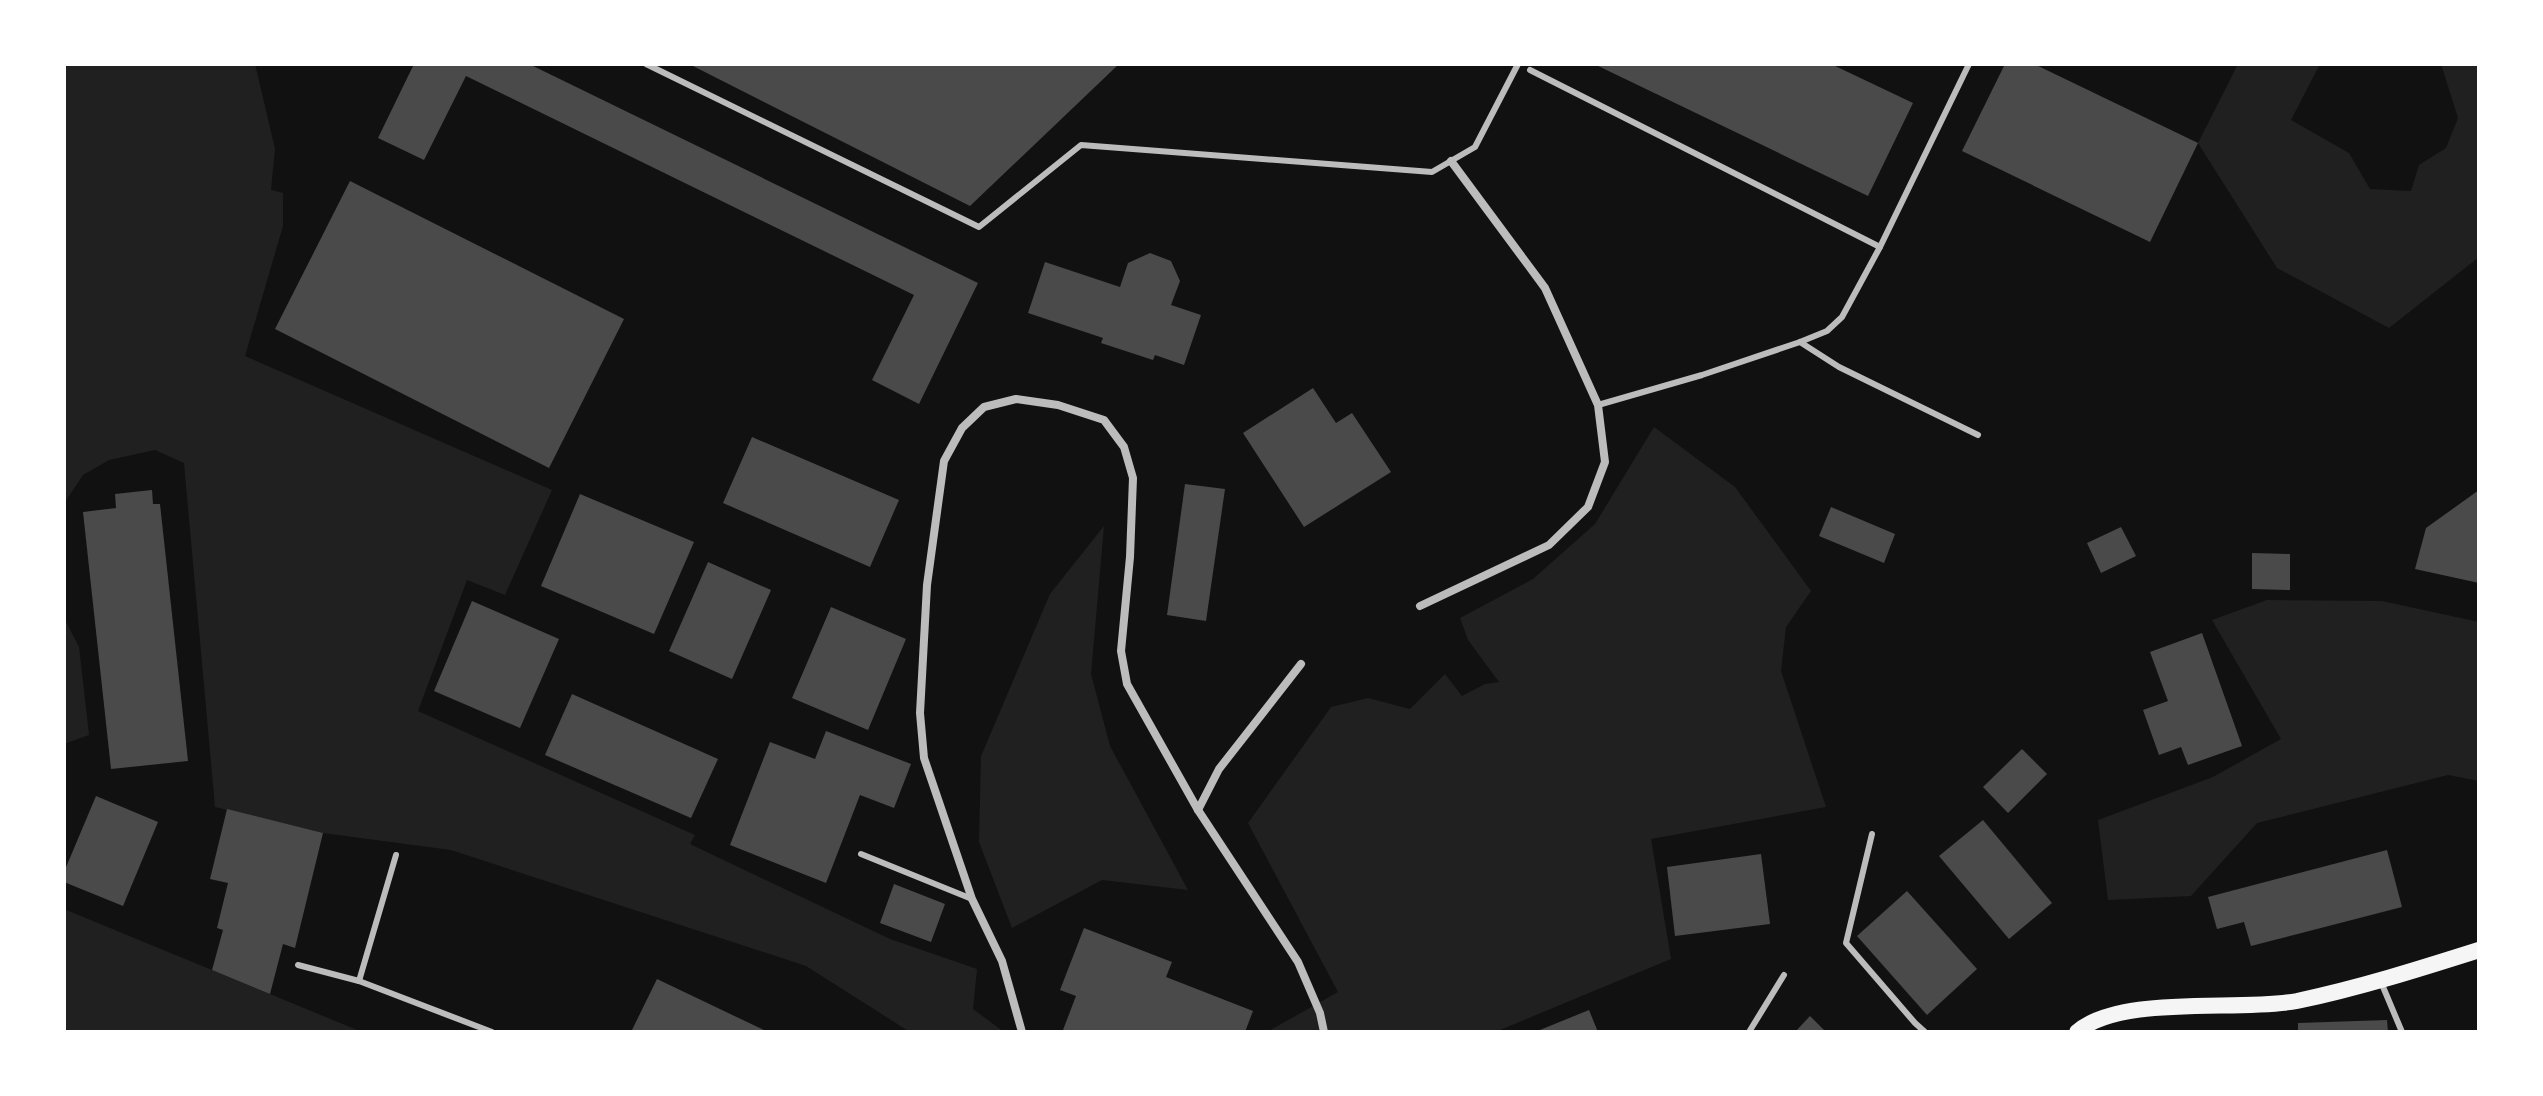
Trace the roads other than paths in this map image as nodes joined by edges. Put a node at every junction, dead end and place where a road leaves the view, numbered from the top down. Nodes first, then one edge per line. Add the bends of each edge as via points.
1 (646, 64) edge
2 (1518, 64) edge
3 (1969, 64) edge
4 (1530, 70) dead end
5 (1451, 161) junction
6 (1880, 247) junction
7 (1800, 342) junction
8 (1598, 405) junction
9 (1978, 435) dead end
10 (1420, 606) dead end
11 (1301, 664) dead end
12 (1198, 810) junction
13 (1872, 834) dead end
14 (861, 854) dead end
15 (396, 855) dead end
16 (972, 899) junction
17 (2479, 950) edge
18 (298, 965) dead end
19 (1784, 975) dead end
20 (359, 981) junction
21 (2381, 982) junction
22 (492, 1032) edge
23 (1022, 1032) edge
24 (1324, 1032) edge
25 (1749, 1032) edge
26 (1925, 1032) edge
27 (2077, 1032) edge
28 (2402, 1032) edge

1 - 5 lane via 979,227 1081,145 1432,172
2 - 5 lane via 1475,147
3 - 6 lane
4 - 6 lane
5 - 8 street via 1545,288
6 - 7 lane via 1842,317 1827,331
7 - 8 lane
7 - 9 lane via 1839,367
8 - 10 street via 1605,462 1588,507 1549,545
11 - 12 street via 1219,769
12 - 16 street via 1127,684 1121,651 1133,478 1124,447 1104,420 1058,405 1016,399 984,407 962,428 944,461 927,585 920,713 924,758
12 - 24 street via 1298,962
13 - 26 lane via 1846,943
14 - 16 lane
15 - 20 lane
16 - 23 street via 1002,961
17 - 21 main road
18 - 20 lane
19 - 25 lane
20 - 22 lane
21 - 27 main road via 2293,1001 2135,1011 2089,1021
21 - 28 lane

